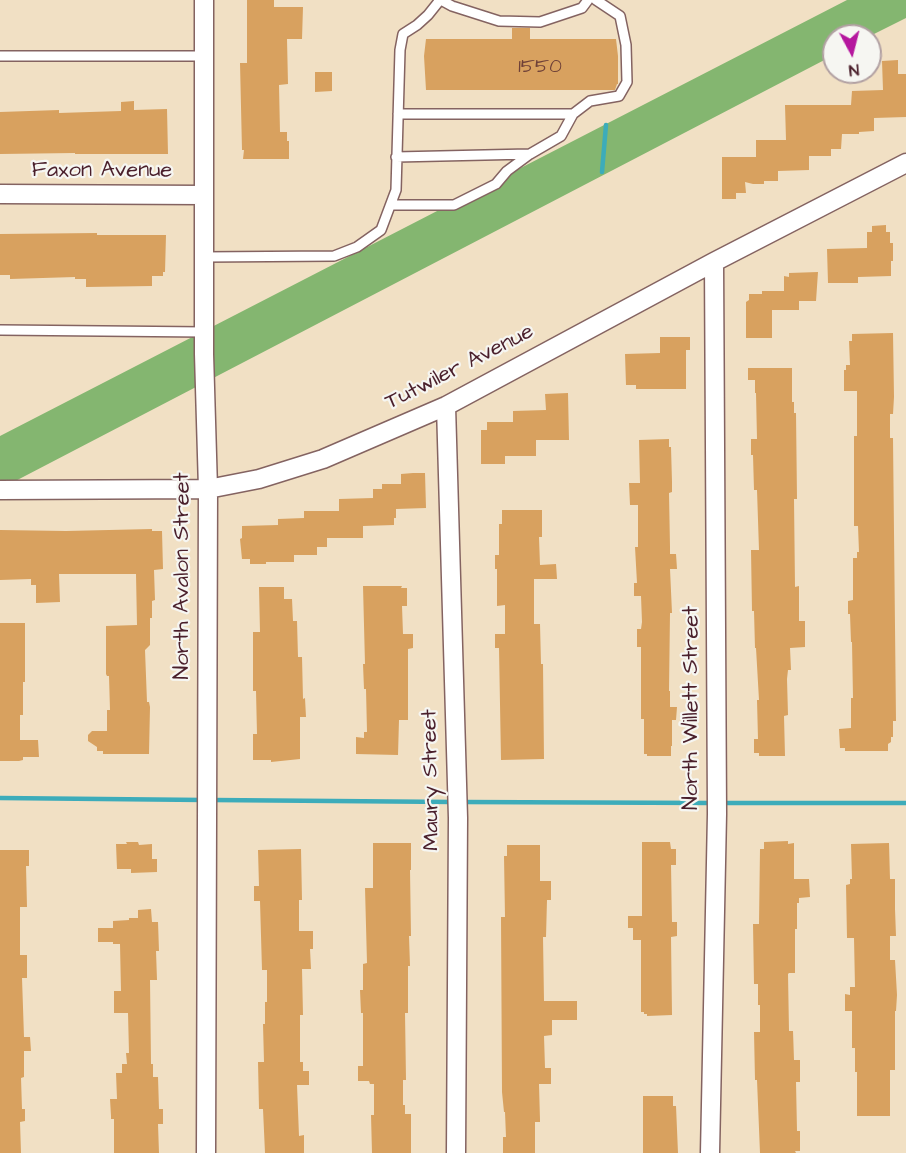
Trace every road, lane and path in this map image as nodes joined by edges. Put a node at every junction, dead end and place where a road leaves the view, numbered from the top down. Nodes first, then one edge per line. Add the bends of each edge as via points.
1 (204, 0) edge
2 (441, 0) edge
3 (588, 0) edge
4 (596, 0) edge
5 (0, 56) edge
6 (204, 56) junction
7 (398, 114) junction
8 (573, 114) junction
9 (530, 154) junction
10 (396, 157) junction
11 (906, 163) edge
12 (0, 194) edge
13 (204, 195) junction
14 (391, 205) junction
15 (204, 257) junction
16 (714, 262) junction
17 (0, 330) edge
18 (205, 332) junction
19 (446, 406) junction
20 (0, 489) edge
21 (208, 489) junction
22 (206, 1153) edge
23 (456, 1153) edge
24 (710, 1153) edge

1 - 6 street, North Avalon Street
2 - 3 lane via 499,21 540,22 582,8
2 - 7 lane via 403,34
4 - 8 lane via 620,16 627,82 619,96 590,101
5 - 6 lane
6 - 13 street, North Avalon Street
7 - 8 lane
7 - 10 lane
8 - 9 lane via 561,136
9 - 10 lane
9 - 14 lane via 496,184 454,205
10 - 14 lane via 396,190
11 - 16 street, Tutwiler Avenue
12 - 13 street, Faxon Avenue
13 - 15 street, North Avalon Street
14 - 15 lane via 381,230 357,247 334,256
15 - 18 street, North Avalon Street
16 - 19 street, Tutwiler Avenue
16 - 24 street, North Willett Street via 717,814
17 - 18 lane
18 - 21 street, North Avalon Street
19 - 21 street, Tutwiler Avenue via 323,459 259,479
19 - 23 street, Maury Street via 458,818
20 - 21 street, Tutwiler Avenue
21 - 22 street, North Avalon Street

